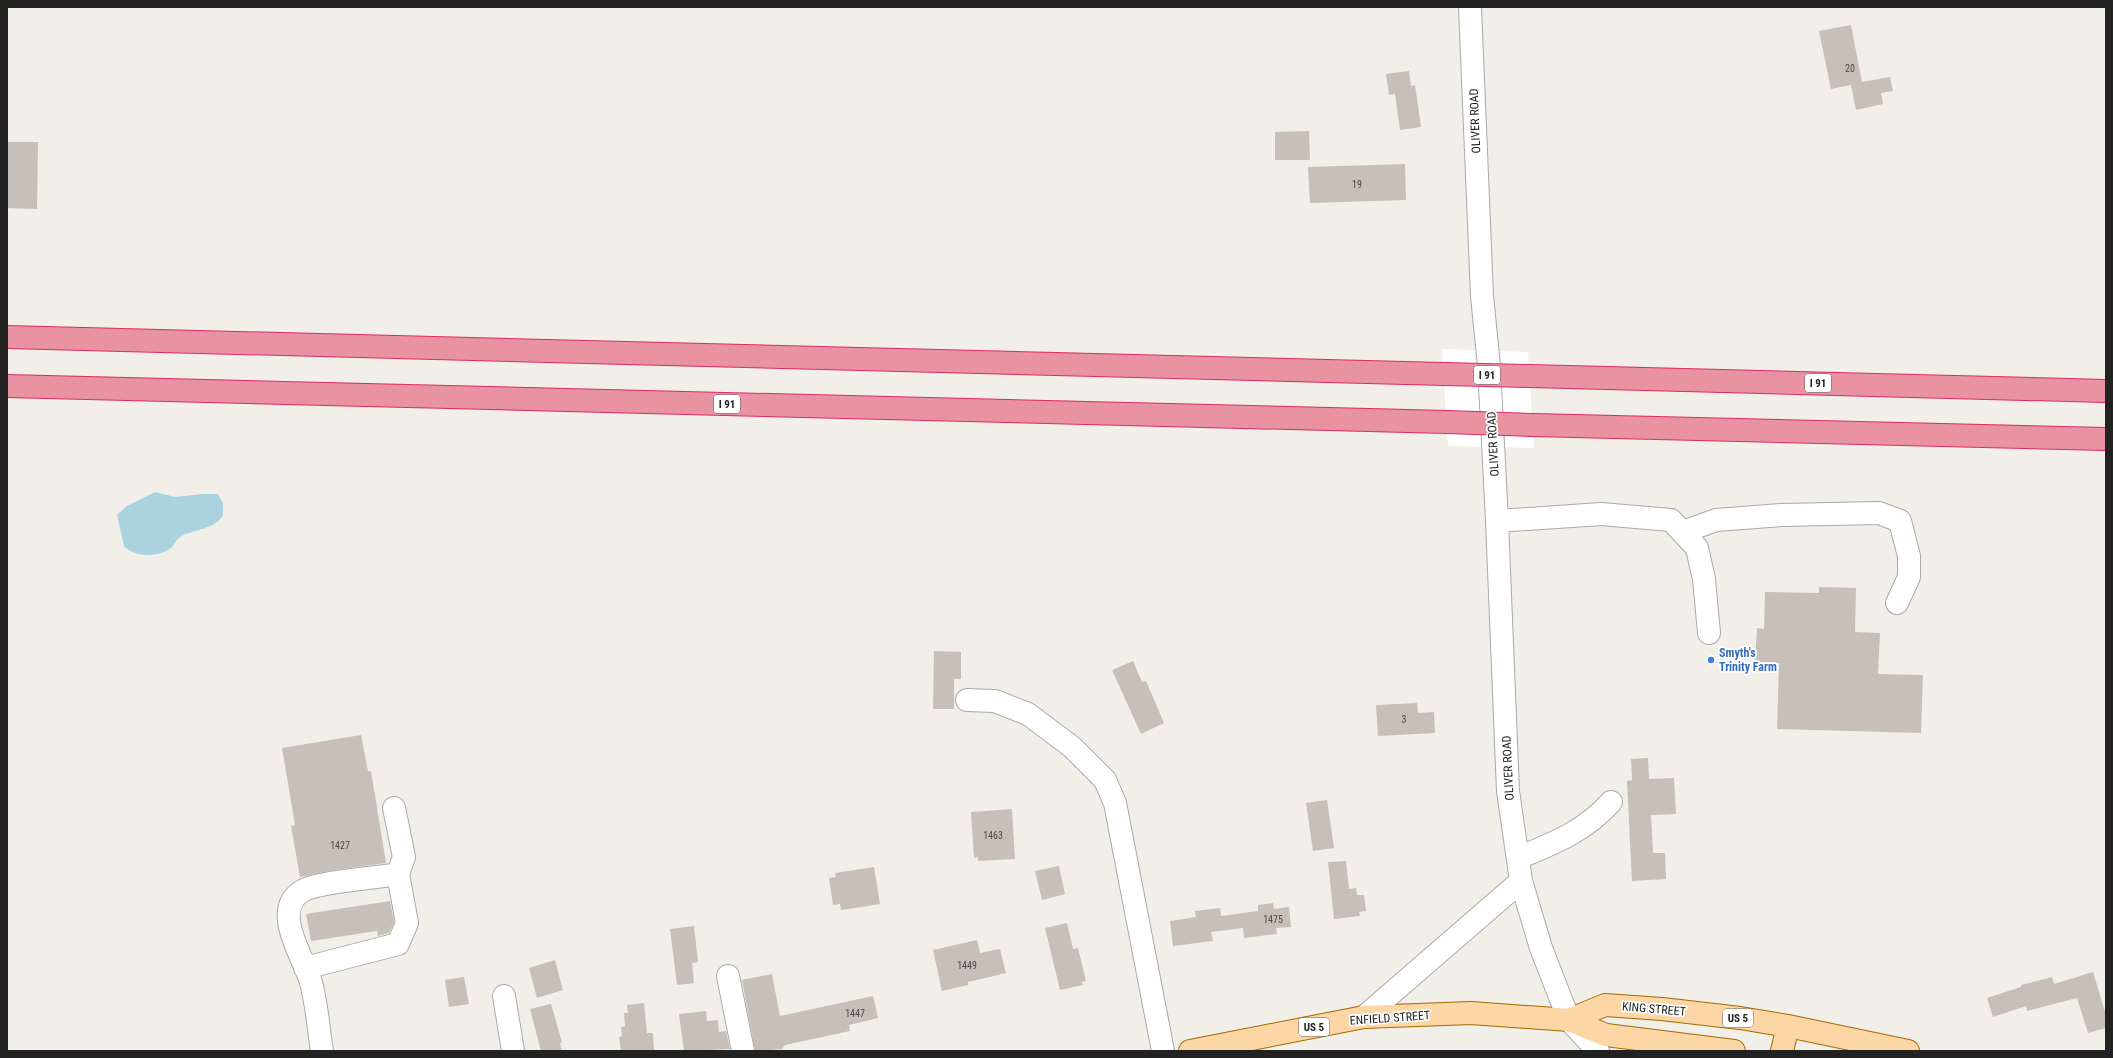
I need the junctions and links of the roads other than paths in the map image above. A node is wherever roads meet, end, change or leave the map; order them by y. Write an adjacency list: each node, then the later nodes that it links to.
1 (1470, 7): 6 (street, OLIVER ROAD)
2 (7, 337): 4 (highway, I 91, bridge)
3 (7, 386): 5 (highway, I 91, bridge)
4 (2106, 390)
5 (2106, 439)
6 (1497, 521): 7 (street); 13 (street, OLIVER ROAD)
7 (1683, 532): 8 (street); 9 (street)
8 (1897, 603)
9 (1709, 633)
10 (967, 700): 25 (street)
11 (1611, 802): 13 (street)
12 (394, 808): 14 (street)
13 (1518, 858): 15 (street, OLIVER ROAD)
14 (398, 874): 16 (street); 16 (street)
15 (1521, 880): 19 (street); 20 (street, OLIVER ROAD)
16 (305, 968): 22 (street)
17 (728, 976): 24 (street)
18 (504, 996): 23 (street)
19 (1364, 1017): 20 (main road, ENFIELD STREET / US 5); 26 (main road, ENFIELD STREET / US 5)
20 (1569, 1020): 21 (main road, KING STREET / US 5); 27 (street); 28 (main road, US 5)
21 (1788, 1026): 29 (main road); 30 (main road, KING STREET / US 5)
22 (322, 1051)
23 (513, 1051)
24 (743, 1051)
25 (1163, 1051)
26 (1190, 1051)
27 (1598, 1051)
28 (1734, 1051)
29 (1782, 1051)
30 (1908, 1051)

